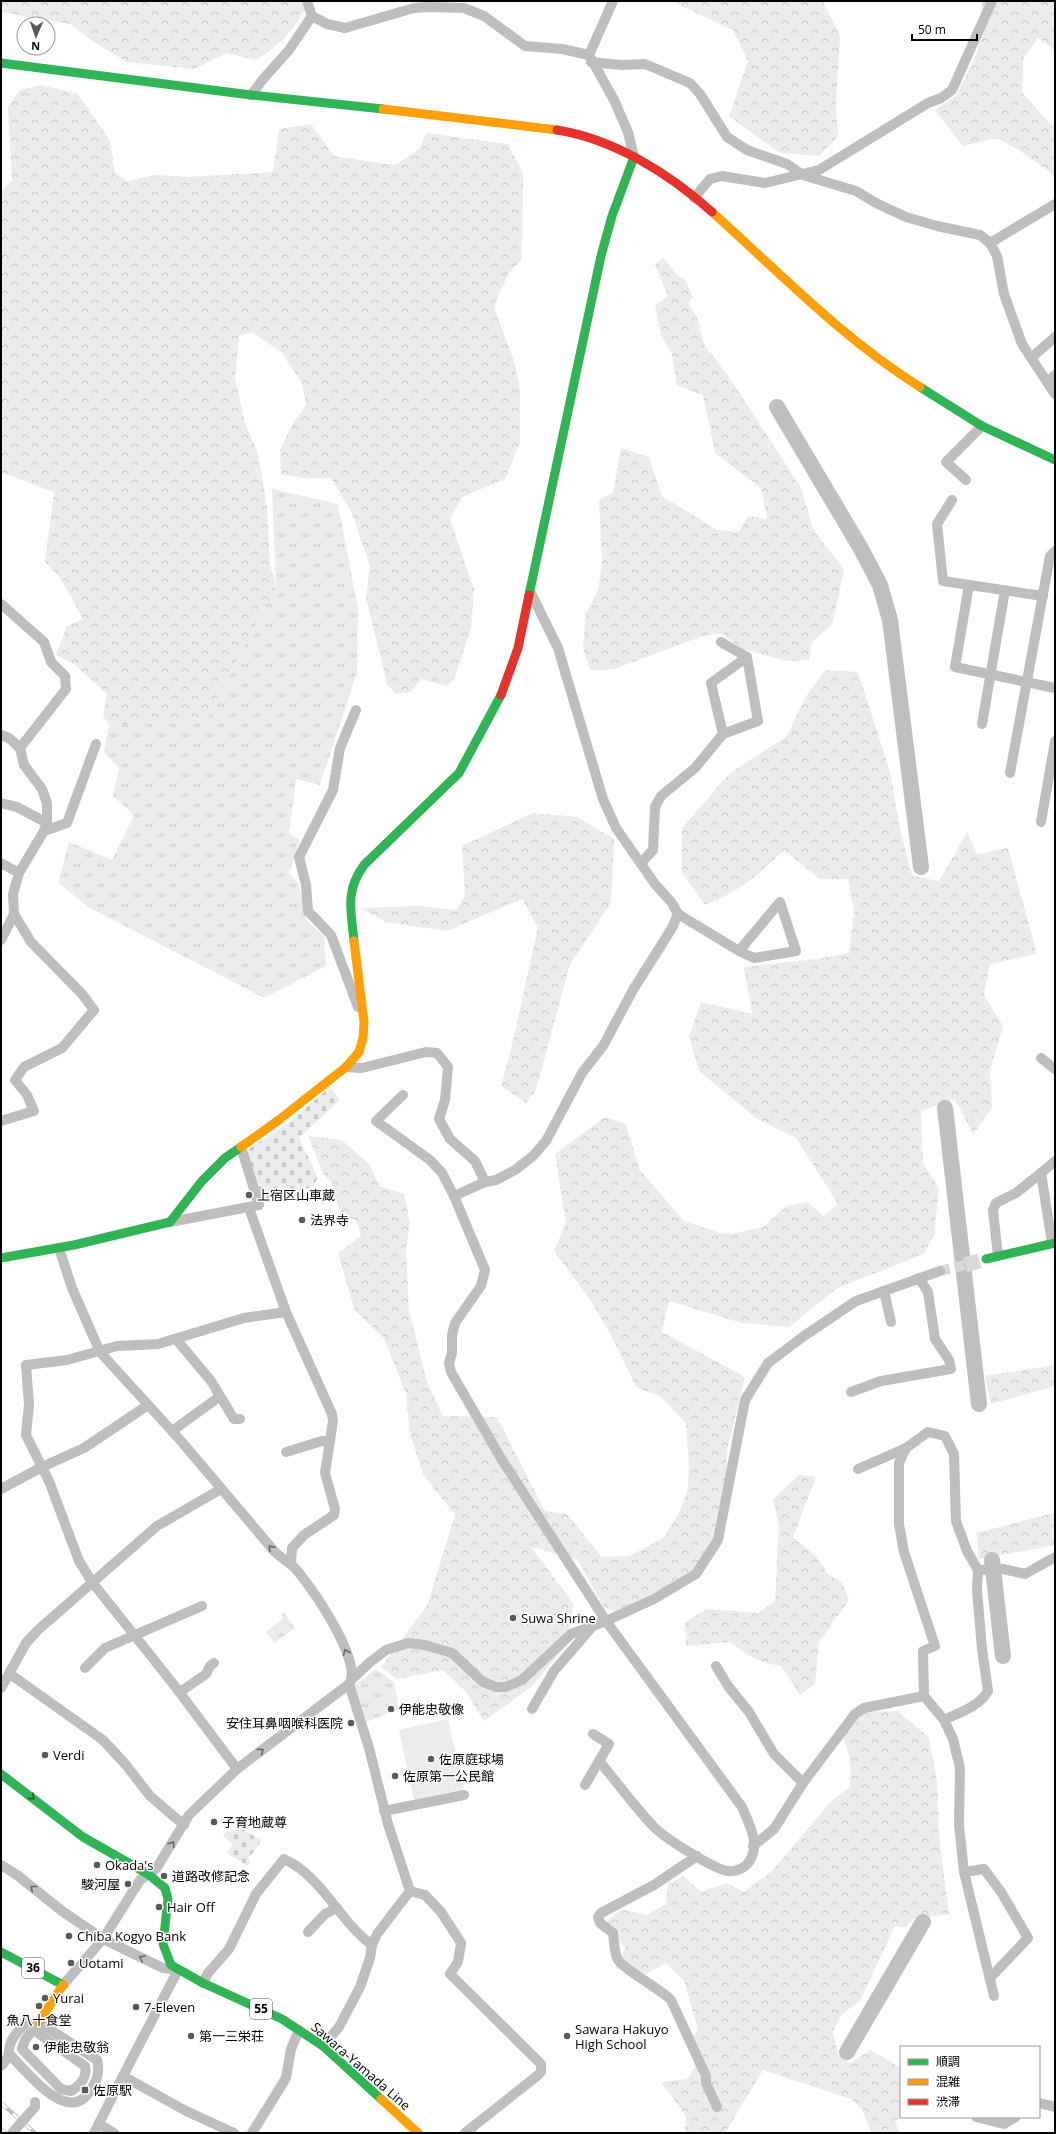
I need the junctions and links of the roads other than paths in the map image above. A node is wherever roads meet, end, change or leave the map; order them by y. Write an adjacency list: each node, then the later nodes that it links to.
1 (307, 1): 4 (street)
2 (613, 1): 5 (street)
3 (992, 1): 9 (street)
4 (312, 16): 5 (street); 7 (street)
5 (590, 58): 8 (street); 9 (street)
6 (1, 63): 7 (street)
7 (251, 95): 8 (street)
8 (634, 157): 10 (street); 25 (street)
9 (803, 175): 10 (street); 12 (street)
10 (694, 198): 18 (street)
11 (1055, 204): 12 (street)
12 (990, 243): 14 (street)
13 (1055, 338): 14 (street)
14 (1031, 358): 16 (street)
15 (1055, 375): 16 (street)
16 (1046, 382): 17 (street)
17 (1055, 394)
18 (982, 426): 19 (street); 20 (street)
19 (1055, 460)
20 (966, 480)
21 (952, 500): 23 (street)
22 (1055, 551): 26 (street)
23 (969, 585): 24 (street); 30 (street)
24 (1005, 590): 26 (street); 30 (street)
25 (530, 591): 45 (street); 51 (street)
26 (1043, 596): 31 (street)
27 (1, 604): 39 (street)
28 (721, 642): 29 (street)
29 (747, 657): 35 (street); 35 (street)
30 (990, 674): 31 (street); 34 (street)
31 (1027, 682): 32 (street); 40 (street)
32 (1055, 688)
33 (356, 710): 51 (street)
34 (982, 724)
35 (723, 734): 45 (street)
36 (1, 735): 39 (street)
37 (1055, 741): 42 (street)
38 (96, 744): 43 (street)
39 (20, 748): 43 (street)
40 (1010, 773)
41 (1, 803): 43 (street)
42 (1041, 822)
43 (45, 827): 46 (street)
44 (1, 863): 46 (street)
45 (641, 863): 48 (street)
46 (19, 873): 47 (street)
47 (14, 914): 49 (street); 56 (street)
48 (678, 914): 50 (street); 60 (street)
49 (1, 940)
50 (739, 951): 50 (street)
51 (364, 1022): 53 (street)
52 (1041, 1058): 54 (street)
53 (346, 1067): 57 (street); 60 (street)
54 (1055, 1069)
55 (403, 1094): 61 (street)
56 (1, 1122)
57 (241, 1147): 62 (street); 63 (street)
58 (1055, 1161): 59 (street)
59 (1041, 1173): 64 (street); 66 (street)
60 (485, 1182): 61 (street)
61 (454, 1196): 93 (street)
62 (249, 1208): 63 (street); 72 (street)
63 (170, 1222): 65 (street)
64 (1054, 1243): 66 (street)
65 (59, 1248): 67 (street); 75 (street)
66 (998, 1256): 68 (street)
67 (1, 1258)
68 (986, 1259)
69 (940, 1271): 70 (street)
70 (919, 1278): 71 (street); 76 (street)
71 (884, 1291): 73 (street); 93 (street)
72 (286, 1312): 74 (street); 81 (street)
73 (891, 1322)
74 (176, 1339): 75 (street); 77 (street)
75 (100, 1352): 78 (street); 84 (street)
76 (851, 1392)
77 (219, 1397): 79 (street); 80 (street)
78 (148, 1405): 80 (street); 84 (street)
79 (240, 1419)
80 (172, 1431): 86 (street)
81 (330, 1441): 83 (street); 89 (street)
82 (906, 1448): 85 (street); 90 (street); 103 (street)
83 (286, 1452)
84 (42, 1467): 87 (street); 91 (street)
85 (858, 1469)
86 (221, 1489): 89 (street, one-way to 86); 91 (street)
87 (1, 1490)
88 (1055, 1557): 90 (street)
89 (292, 1565): 100 (street, one-way to 89)
90 (981, 1569): 105 (street)
91 (92, 1582): 95 (street); 99 (street)
92 (202, 1606): 95 (street)
93 (606, 1621): 94 (street); 115 (street)
94 (593, 1626): 100 (street); 104 (street)
95 (134, 1636): 98 (street); 102 (street)
96 (214, 1663): 102 (street)
97 (716, 1666): 110 (street)
98 (85, 1668)
99 (6, 1674): 101 (street); 114 (street)
100 (350, 1682): 108 (street, one-way to 100); 113 (street)
101 (1, 1688)
102 (180, 1692): 108 (street)
103 (924, 1696): 105 (street); 110 (street)
104 (532, 1709)
105 (944, 1720): 118 (street)
106 (593, 1734): 107 (street)
107 (599, 1761): 111 (street); 116 (street)
108 (238, 1768): 114 (street)
109 (1, 1774): 119 (street, Sawara-Yamada Line / 55, one-way to 119)
110 (803, 1783): 115 (street)
111 (585, 1785)
112 (464, 1795): 113 (street)
113 (384, 1811): 120 (street)
114 (184, 1825): 119 (street, one-way to 114)
115 (753, 1846): 116 (street)
116 (697, 1856): 142 (street)
117 (1, 1865): 123 (street, one-way to 117)
118 (964, 1872): 127 (street); 127 (street)
119 (148, 1874): 123 (street); 126 (street, Sawara-Yamada Line / 55)
120 (410, 1890): 124 (street); 152 (street)
121 (337, 1908): 122 (street); 124 (street); 128 (street)
122 (308, 1932)
123 (103, 1939): 126 (street, one-way to 123); 129 (street)
124 (372, 1945): 136 (street)
125 (1, 1952): 129 (street, 36)
126 (178, 1970): 128 (street, Sawara-Yamada Line / 55); 139 (street)
127 (990, 1978): 130 (street)
128 (204, 1983): 133 (street, Sawara-Yamada Line / 55)
129 (63, 1985): 132 (street)
130 (994, 1996)
131 (27, 2021): 137 (street)
132 (41, 2024): 134 (street); 135 (street); 137 (street)
133 (299, 2030): 136 (street, Sawara-Yamada Line / 55); 150 (street)
134 (26, 2038): 135 (street); 135 (street)
135 (44, 2039)
136 (323, 2046): 151 (street, Sawara-Yamada Line / 55)
137 (10, 2055): 138 (street)
138 (2, 2065)
139 (123, 2076): 146 (street); 149 (street)
140 (35, 2102): 147 (street, bridge)
141 (1040, 2103): 143 (street)
142 (717, 2107)
143 (1055, 2107)
144 (980, 2118): 145 (street)
145 (1014, 2118)
146 (96, 2129): 148 (street)
147 (12, 2133)
148 (114, 2133)
149 (234, 2133)
150 (252, 2133)
151 (418, 2133)
152 (465, 2133)

